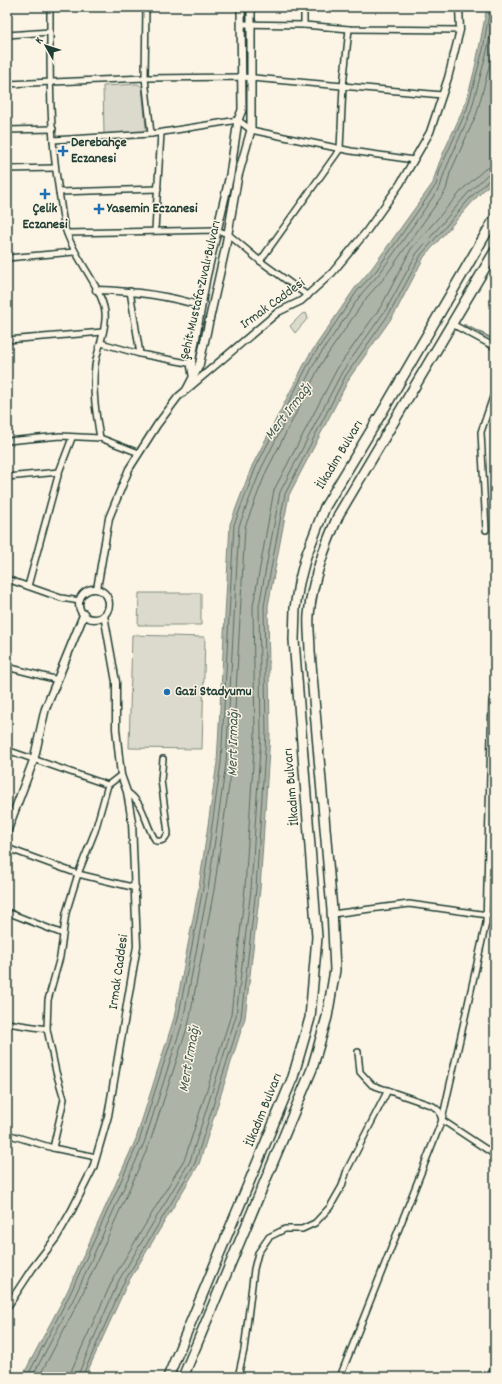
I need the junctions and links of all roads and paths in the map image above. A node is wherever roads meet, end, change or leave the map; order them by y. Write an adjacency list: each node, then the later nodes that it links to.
1 (50, 7): 12 (street)
2 (146, 7): 15 (street)
3 (241, 7): 8 (main road, Şehit Mustafa Zıvalı Bulvarı)
4 (251, 7): 7 (main road, Şehit Mustafa Zıvalı Bulvarı)
5 (304, 7): 9 (street)
6 (459, 7): 11 (street, Irmak Caddesi)
7 (250, 23): 8 (street); 9 (street); 16 (main road, Şehit Mustafa Zıvalı Bulvarı)
8 (241, 24): 14 (main road, Şehit Mustafa Zıvalı Bulvarı)
9 (304, 25): 10 (street)
10 (349, 29): 11 (street); 19 (street)
11 (460, 30): 20 (street, Irmak Caddesi)
12 (50, 32): 13 (street); 17 (street)
13 (7, 35)
14 (242, 77): 15 (street); 16 (street); 21 (main road, Şehit Mustafa Zıvalı Bulvarı)
15 (145, 78): 17 (street); 26 (street)
16 (252, 78): 19 (street); 24 (main road, Şehit Mustafa Zıvalı Bulvarı)
17 (50, 83): 18 (street); 22 (street)
18 (7, 84)
19 (343, 86): 20 (street); 28 (street)
20 (442, 96): 29 (street, Irmak Caddesi)
21 (238, 120): 24 (street); 25 (street); 36 (main road, Şehit Mustafa Zıvalı Bulvarı)
22 (53, 129): 23 (street); 27 (street)
23 (7, 130)
24 (251, 130): 28 (street); 38 (main road, Şehit Mustafa Zıvalı Bulvarı)
25 (160, 133): 26 (street); 32 (street)
26 (151, 134): 27 (street)
27 (53, 140): 30 (street)
28 (340, 149): 29 (street); 42 (street)
29 (414, 160): 45 (street, Irmak Caddesi)
30 (55, 168): 31 (street); 33 (street)
31 (7, 169)
32 (158, 189): 33 (street); 35 (street)
33 (59, 192): 37 (street)
34 (495, 218): 102 (highway, İlkadım Bulvarı)
35 (155, 230): 36 (street); 37 (street)
36 (216, 230): 38 (street); 46 (main road, Şehit Mustafa Zıvalı Bulvarı)
37 (67, 233): 40 (street)
38 (228, 234): 42 (street); 54 (main road, Şehit Mustafa Zıvalı Bulvarı)
39 (495, 251): 47 (highway, İlkadım Bulvarı)
40 (74, 252): 41 (street); 43 (street)
41 (7, 258)
42 (260, 261): 45 (street)
43 (96, 290): 44 (street); 48 (street)
44 (130, 290): 46 (street); 52 (street)
45 (308, 296): 56 (street, Irmak Caddesi)
46 (202, 306): 53 (main road, Şehit Mustafa Zıvalı Bulvarı)
47 (452, 324): 51 (street); 87 (highway, İlkadım Bulvarı)
48 (103, 332): 49 (street); 50 (street)
49 (7, 340)
50 (101, 343): 52 (street); 59 (street)
51 (495, 347)
52 (140, 354): 53 (street)
53 (191, 364): 54 (street); 55 (main road, Şehit Mustafa Zıvalı Bulvarı)
54 (199, 366): 55 (main road, Şehit Mustafa Zıvalı Bulvarı)
55 (193, 375): 56 (main road)
56 (187, 388): 61 (street, Irmak Caddesi)
57 (495, 391): 64 (street)
58 (72, 438): 59 (street); 60 (street); 62 (street)
59 (100, 438): 61 (street)
60 (7, 441)
61 (139, 453): 67 (street, Irmak Caddesi)
62 (59, 472): 63 (street); 66 (street)
63 (7, 477)
64 (486, 530)
65 (7, 579): 66 (street)
66 (28, 586): 68 (street)
67 (97, 589): 68 (street); 70 (street)
68 (80, 601): 69 (street)
69 (84, 614): 70 (street); 72 (main road)
70 (104, 614): 77 (street, Irmak Caddesi)
71 (7, 666): 72 (street)
72 (58, 680): 75 (main road)
73 (495, 699): 80 (street)
74 (7, 750): 75 (street)
75 (34, 759): 78 (street); 82 (main road)
76 (163, 759): 79 (street)
77 (121, 775): 78 (street); 79 (street, Irmak Caddesi)
78 (108, 785): 84 (street)
79 (127, 792): 85 (street, Irmak Caddesi)
80 (489, 810): 81 (street); 88 (street)
81 (495, 810)
82 (7, 831)
83 (7, 848): 84 (street)
84 (78, 874): 85 (street); 90 (street)
85 (136, 888): 99 (street, Irmak Caddesi)
86 (7, 912): 90 (street)
87 (332, 914): 88 (street); 103 (highway, İlkadım Bulvarı)
88 (486, 915): 89 (street); 95 (street)
89 (495, 916)
90 (63, 934): 92 (street)
91 (7, 1023): 92 (street)
92 (47, 1029): 97 (street)
93 (358, 1052): 94 (street)
94 (388, 1090): 95 (street); 104 (street)
95 (442, 1120): 98 (street); 105 (street)
96 (7, 1134): 97 (street)
97 (54, 1148): 99 (street)
98 (495, 1155)
99 (96, 1157): 100 (street, Irmak Caddesi)
100 (7, 1307)
101 (495, 1368): 106 (street)
102 (168, 1377)
103 (183, 1377)
104 (238, 1377)
105 (340, 1377)
106 (490, 1377)

